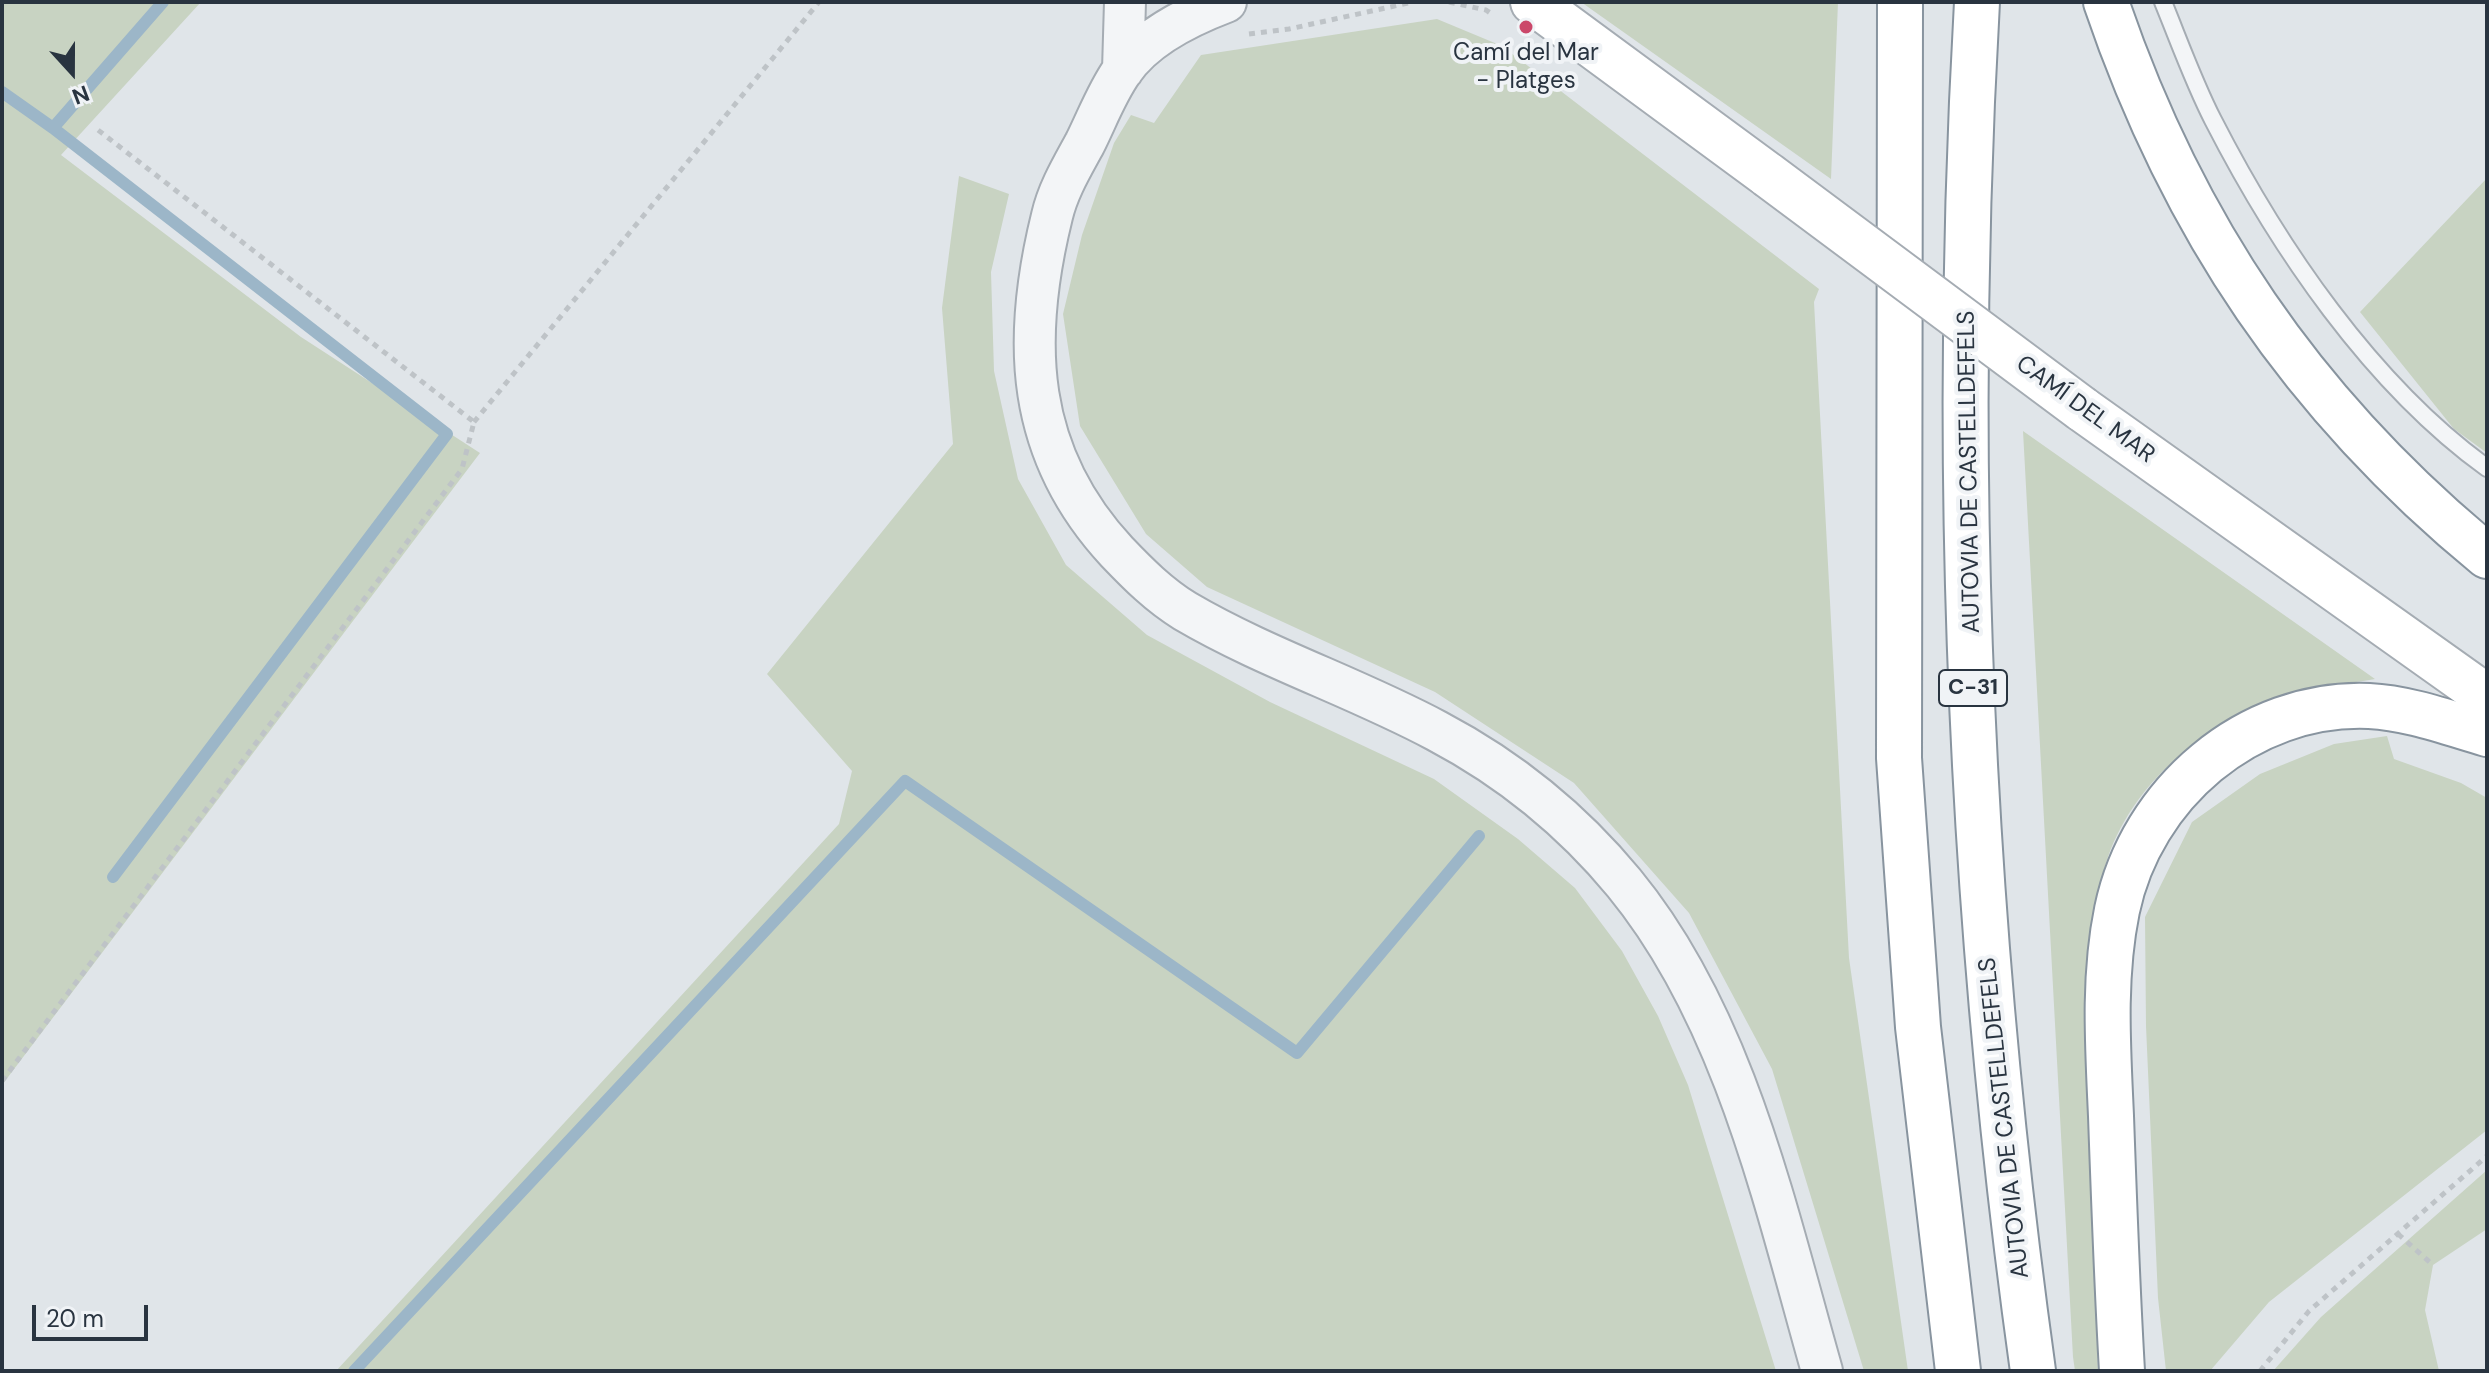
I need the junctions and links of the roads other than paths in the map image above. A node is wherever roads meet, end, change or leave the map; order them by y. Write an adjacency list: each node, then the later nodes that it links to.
1 (1125, 2): 8 (street)
2 (1533, 2): 11 (main road, CAMÍ DEL MAR, bridge)
3 (1977, 2): 15 (main road, AUTOVIA DE CASTELLDEFELS / C-31)
4 (2106, 2): 10 (main road)
5 (2163, 2): 9 (lane)
6 (1899, 3): 14 (main road)
7 (1234, 18): 8 (street)
8 (1123, 70): 13 (street)
9 (2487, 468)
10 (2487, 556)
11 (2487, 697)
12 (2487, 734): 16 (main road)
13 (1822, 1371)
14 (1958, 1371)
15 (2033, 1371)
16 (2122, 1371)

